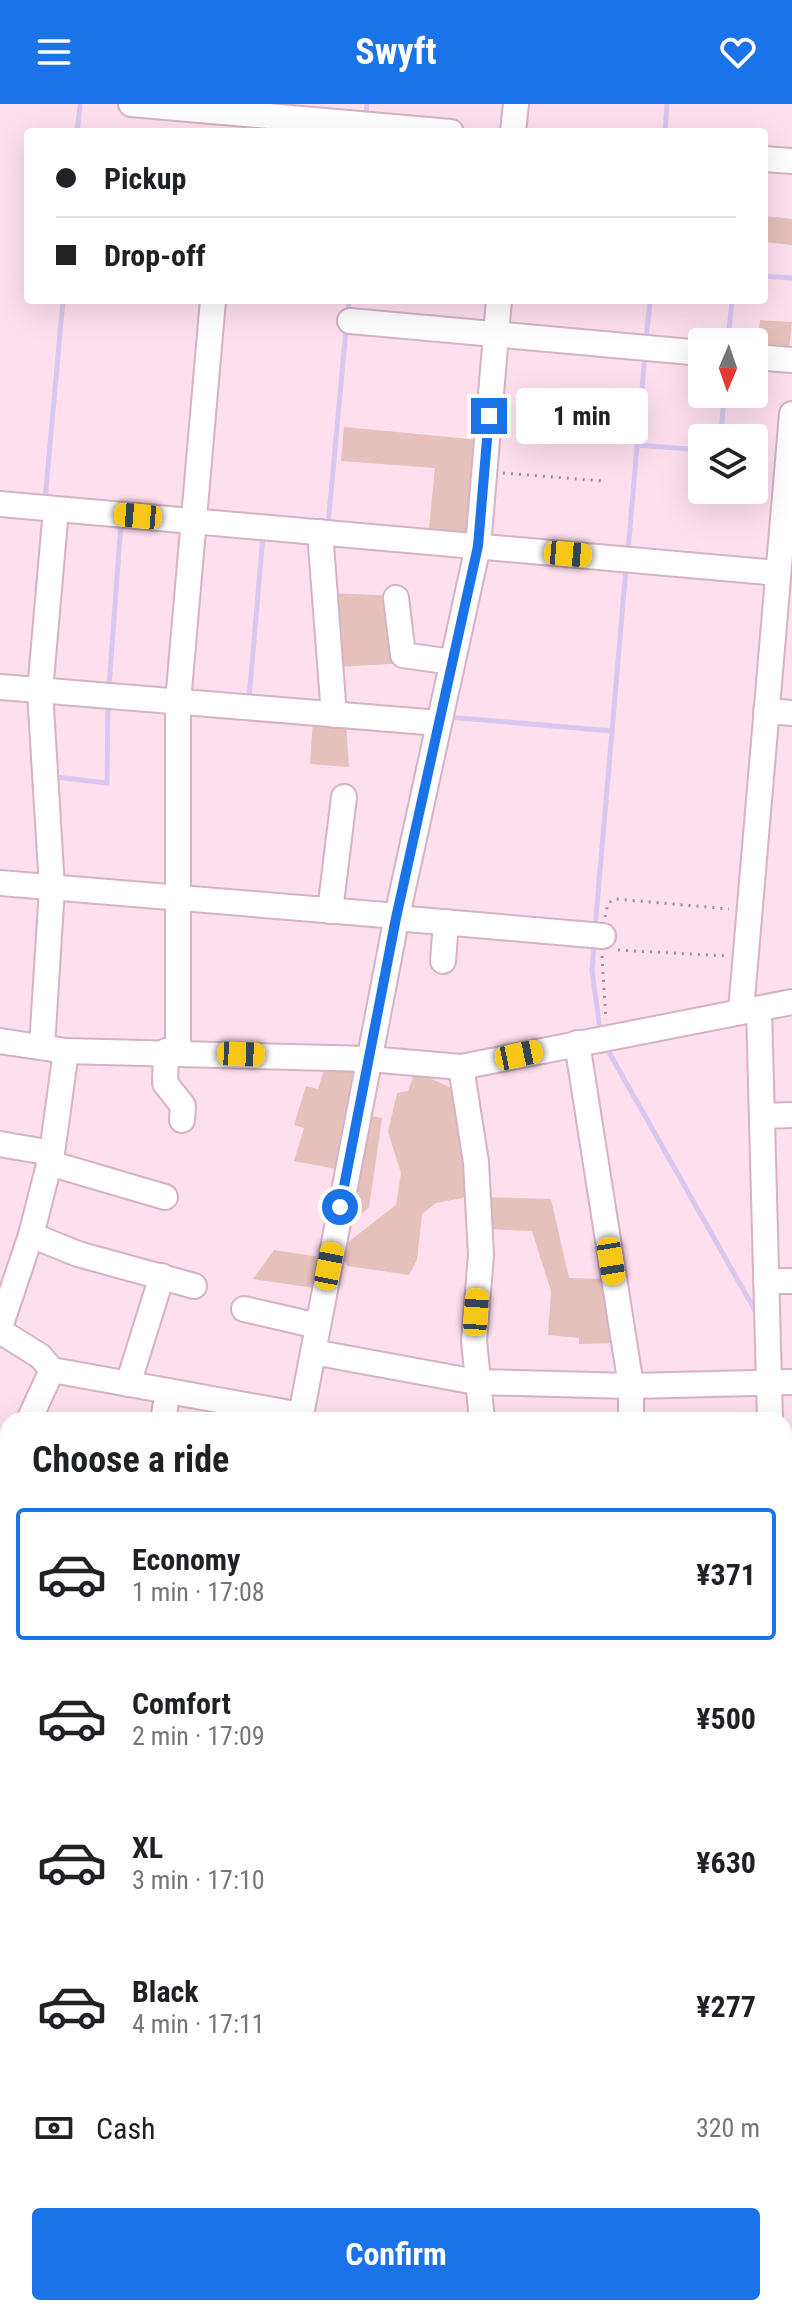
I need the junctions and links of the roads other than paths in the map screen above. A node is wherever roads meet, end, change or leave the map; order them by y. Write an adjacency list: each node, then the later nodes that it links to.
1 (131, 104): 3 (street)
2 (516, 104): 5 (street)
3 (229, 116): 4 (street)
4 (396, 128)
5 (513, 128)
6 (768, 159): 7 (street)
7 (792, 161)
8 (213, 304): 18 (street)
9 (499, 304): 11 (street)
10 (350, 321): 11 (street)
11 (496, 335): 12 (street); 20 (street)
12 (688, 352)
13 (768, 358): 14 (street)
14 (792, 360)
15 (792, 425): 21 (street)
16 (0, 504): 17 (street)
17 (56, 509): 18 (street); 25 (street)
18 (193, 521): 19 (street); 26 (street)
19 (320, 532): 20 (street); 29 (street)
20 (478, 546): 21 (street); 23 (street)
21 (778, 573): 27 (street)
22 (396, 598): 23 (street)
23 (452, 662): 30 (street)
24 (0, 687): 25 (street)
25 (40, 691): 26 (street); 33 (street)
26 (178, 702): 29 (street); 34 (street)
27 (766, 711): 28 (street); 41 (street)
28 (792, 713)
29 (334, 715): 30 (street)
30 (439, 723): 36 (street)
31 (344, 797): 35 (street)
32 (0, 883): 33 (street)
33 (52, 888): 34 (street); 44 (street)
34 (177, 898): 35 (street); 45 (street)
35 (330, 911): 36 (street)
36 (397, 917): 37 (street); 46 (street)
37 (446, 922): 38 (street); 39 (street)
38 (603, 943)
39 (443, 961)
40 (792, 1002): 41 (street)
41 (750, 1010): 43 (street); 49 (street)
42 (0, 1041): 44 (street)
43 (577, 1043): 47 (street); 68 (street)
44 (54, 1049): 45 (street); 52 (street)
45 (172, 1051): 46 (street); 50 (street)
46 (369, 1059): 47 (street); 61 (street)
47 (461, 1067): 65 (street)
48 (792, 1115): 49 (street)
49 (762, 1116): 57 (street)
50 (182, 1120)
51 (0, 1144): 52 (street)
52 (51, 1158): 53 (street); 54 (street)
53 (165, 1197)
54 (31, 1235): 55 (street); 56 (street)
55 (8, 1274): 62 (street)
56 (162, 1276): 59 (street); 67 (street)
57 (766, 1281): 58 (street); 66 (street)
58 (792, 1281)
59 (194, 1286)
60 (244, 1309): 61 (street)
61 (318, 1326): 63 (street)
62 (0, 1329): 64 (street)
63 (313, 1352): 65 (street); 73 (street)
64 (52, 1370): 67 (street); 70 (street)
65 (476, 1382): 68 (street); 74 (street)
66 (780, 1383): 68 (street); 76 (street)
67 (128, 1384): 69 (street)
68 (631, 1386): 75 (street)
69 (168, 1391): 71 (street); 72 (street)
70 (33, 1412)
71 (164, 1412)
72 (275, 1412)
73 (301, 1412)
74 (481, 1412)
75 (631, 1412)
76 (772, 1412)

